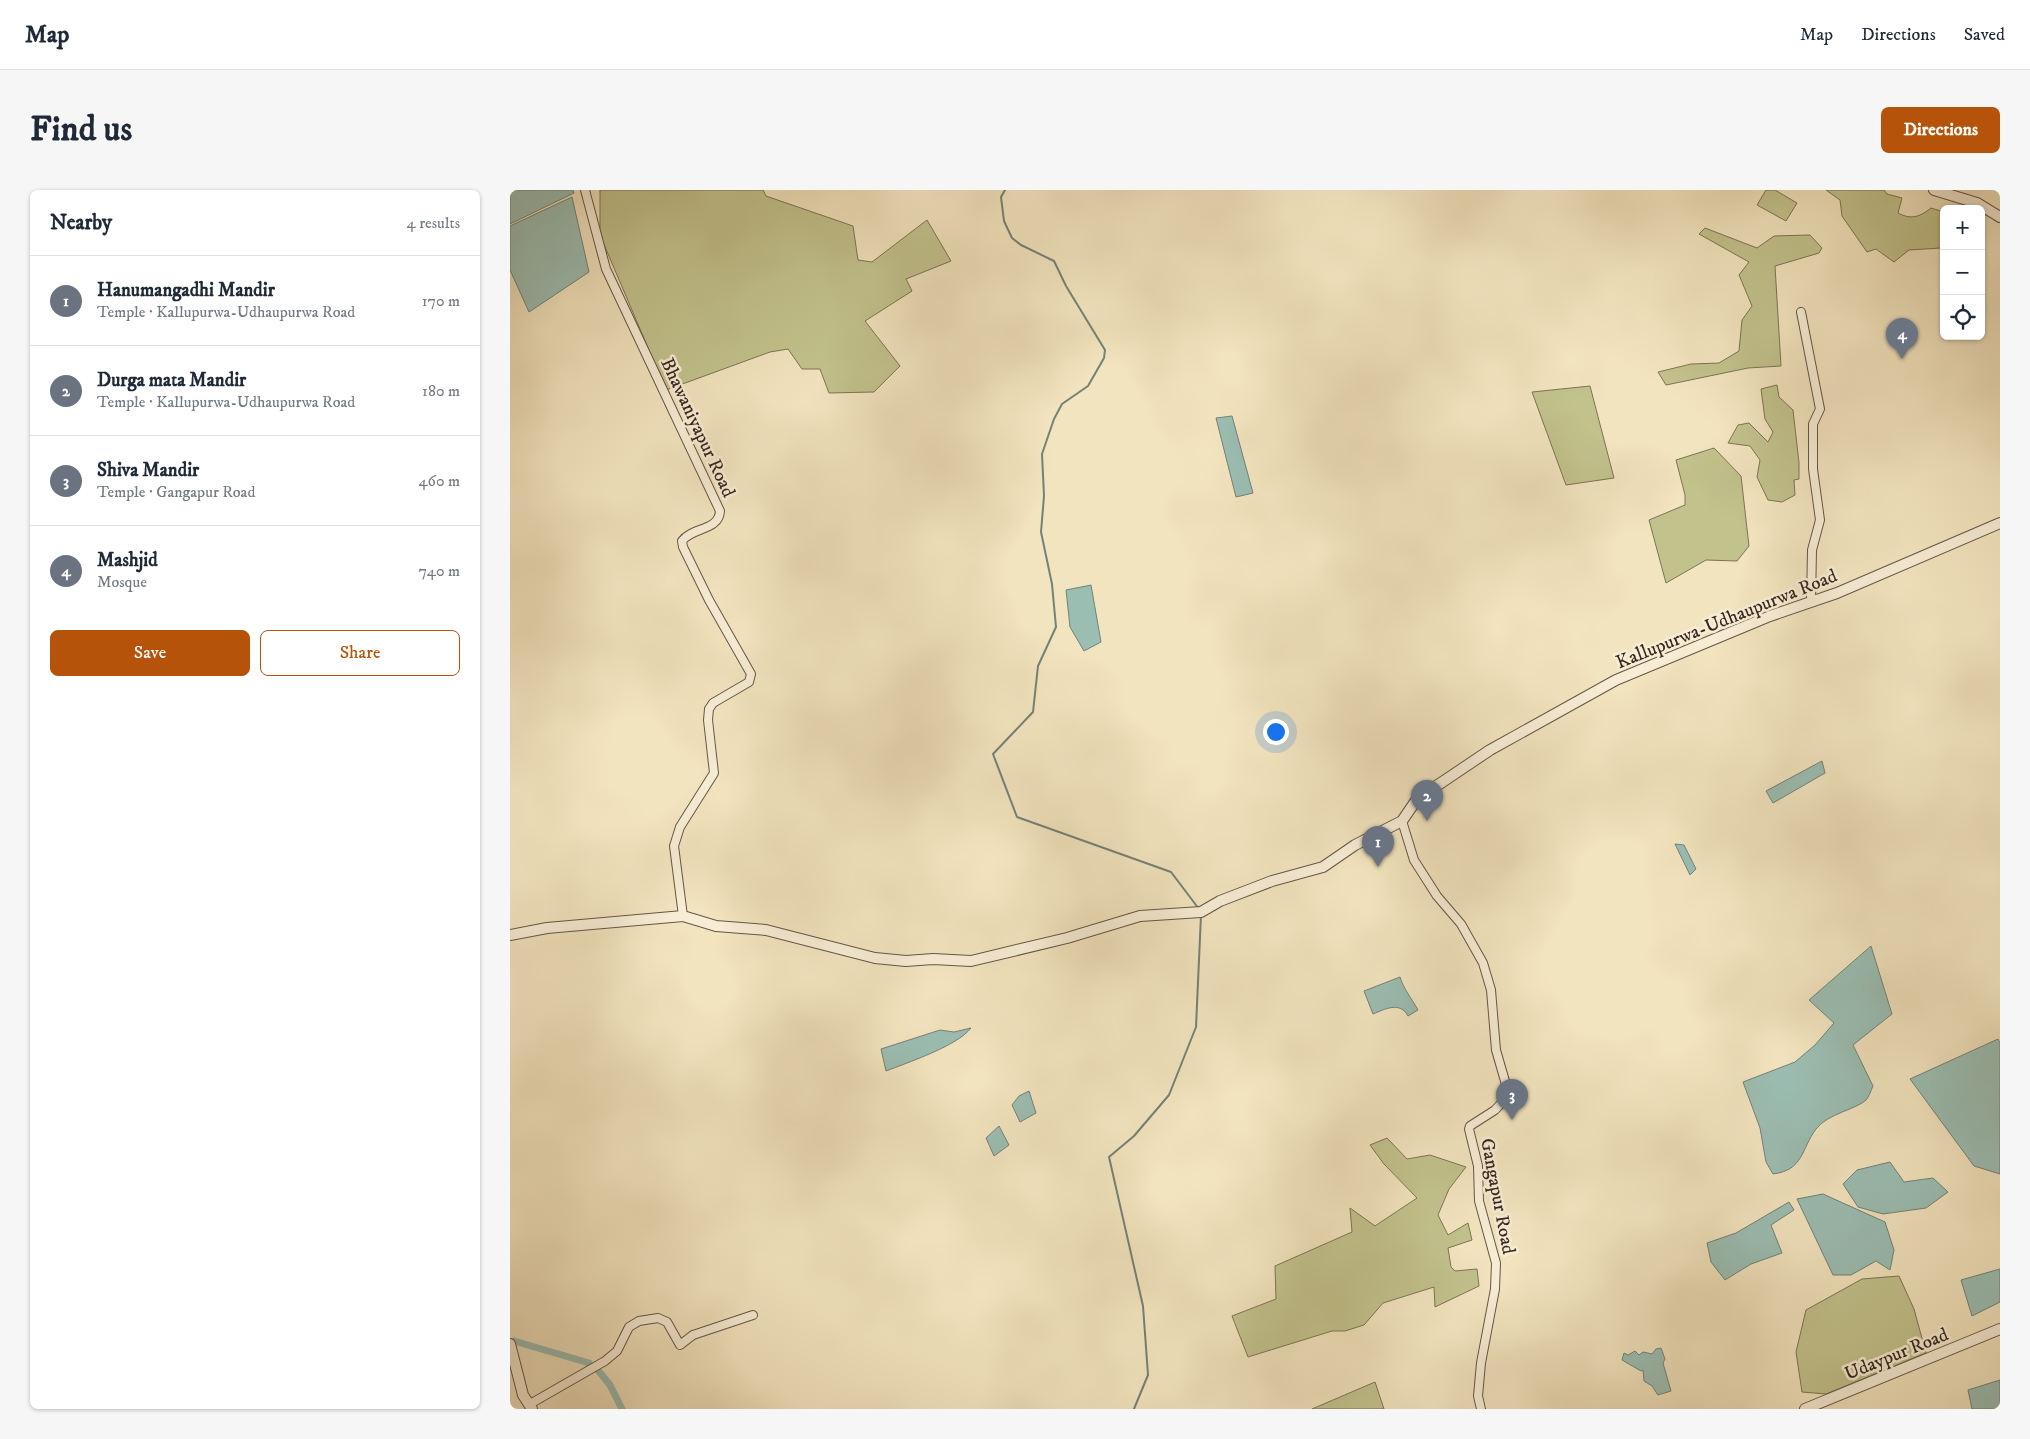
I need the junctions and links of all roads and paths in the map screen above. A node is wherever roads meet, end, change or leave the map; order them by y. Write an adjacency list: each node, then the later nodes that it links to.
1 (585, 190): 8 (street, Bhawaniyapur Road)
2 (1934, 190): 3 (street)
3 (2000, 217)
4 (1801, 312): 6 (street)
5 (2000, 523): 6 (street, Kallupurwa-Udhaupurwa Road)
6 (1811, 602): 7 (street, Kallupurwa-Udhaupurwa Road)
7 (1402, 821): 8 (street, Kallupurwa-Udhaupurwa Road); 14 (street, Gangapur Road)
8 (684, 916): 9 (street, Kallupurwa-Udhaupurwa Road)
9 (510, 935)
10 (753, 1315): 13 (street)
11 (2000, 1329): 15 (street, Udaypur Road)
12 (510, 1344): 13 (street)
13 (531, 1407)
14 (1480, 1409)
15 (1805, 1409)

